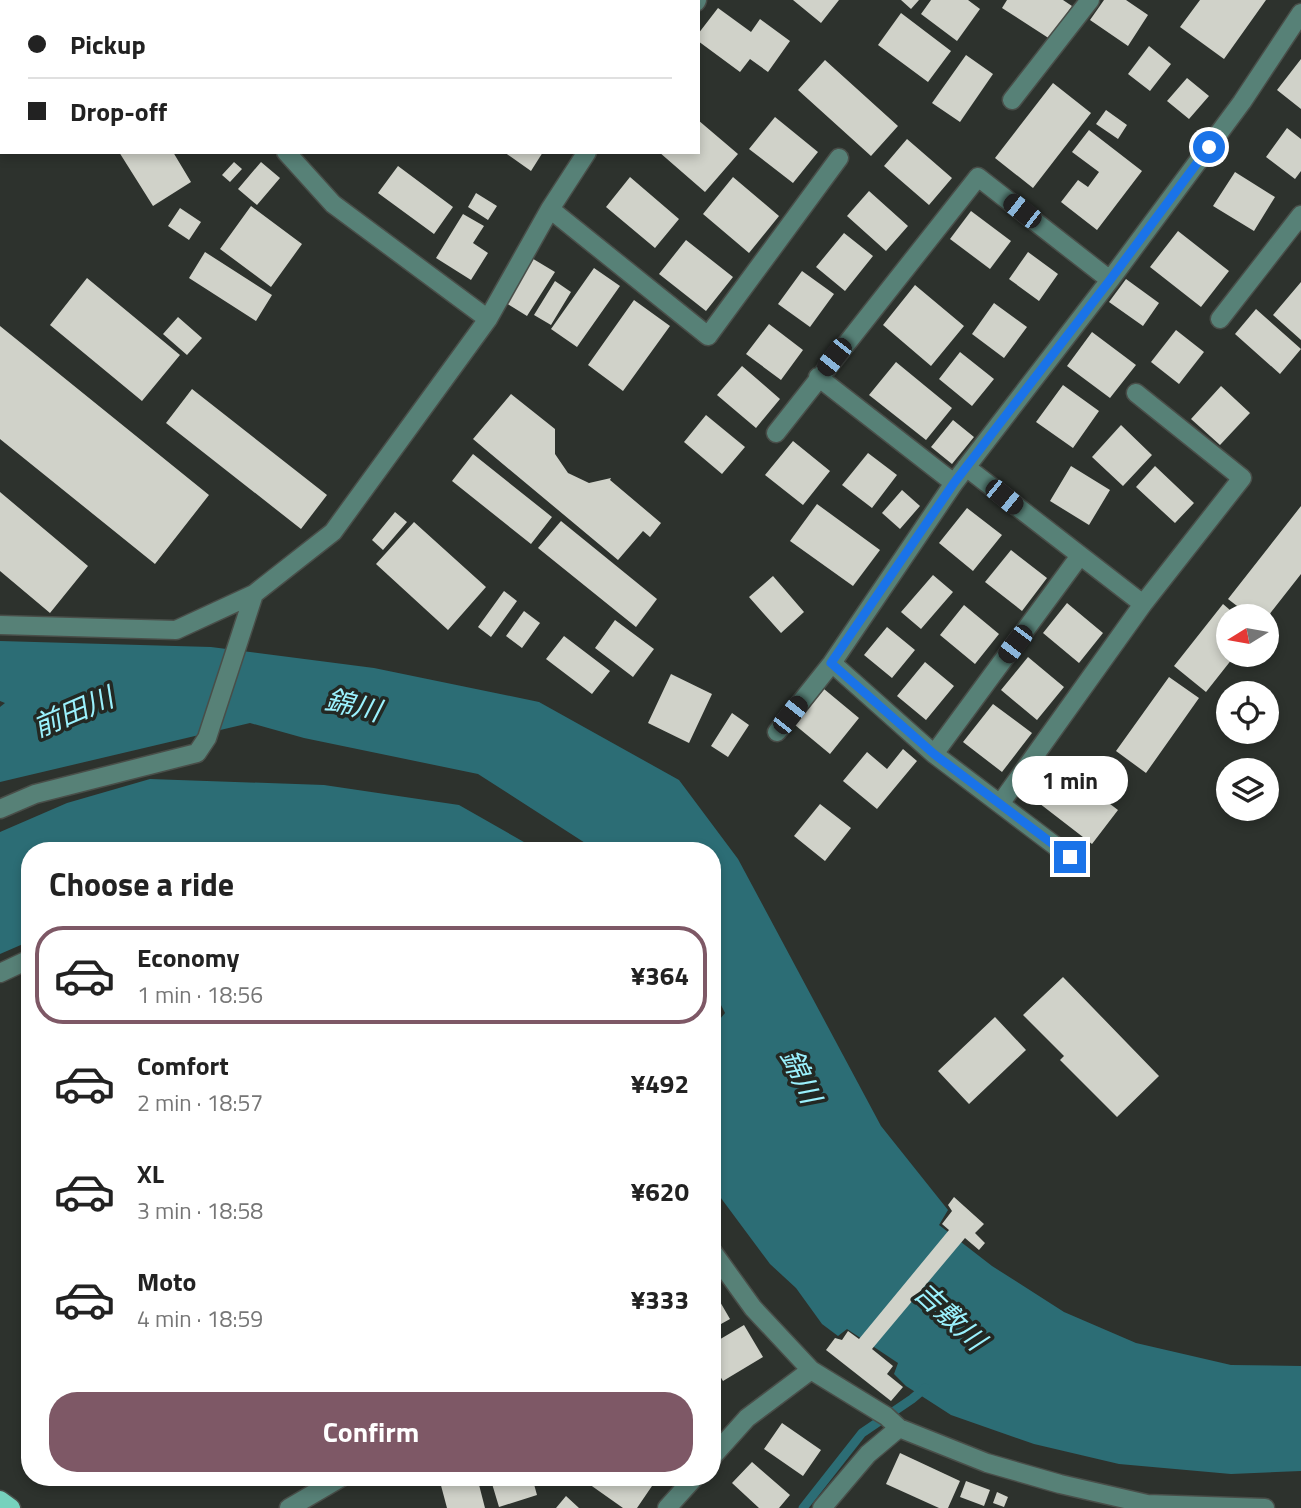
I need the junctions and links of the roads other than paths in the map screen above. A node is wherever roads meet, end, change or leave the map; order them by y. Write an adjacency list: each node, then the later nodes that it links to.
1 (1090, 0): 3 (street)
2 (1301, 13): 9 (street)
3 (1012, 100)
4 (288, 154): 10 (street)
5 (586, 154): 7 (street)
6 (839, 158): 7 (street)
7 (550, 209): 10 (street)
8 (1301, 215): 11 (street)
9 (1110, 280): 12 (street); 15 (street)
10 (488, 319): 18 (street)
11 (1220, 319)
12 (818, 377): 14 (street); 16 (street)
13 (1136, 393): 19 (street)
14 (776, 433)
15 (966, 467): 16 (street); 17 (street)
16 (954, 483): 21 (street)
17 (1079, 557): 19 (street); 23 (street)
18 (254, 594): 20 (street); 25 (street)
19 (1143, 604): 24 (street)
20 (0, 625)
21 (831, 663): 22 (street); 23 (street)
22 (777, 732)
23 (934, 754): 24 (street)
24 (1000, 804): 26 (street)
25 (0, 809)
26 (1070, 857)
27 (21, 963): 28 (street)
28 (0, 973)
29 (721, 1266): 30 (street)
30 (811, 1370): 31 (street); 32 (street)
31 (899, 1428): 36 (street); 40 (street)
32 (721, 1447)
33 (327, 1486): 38 (street)
34 (687, 1486): 39 (street)
35 (0, 1500): 37 (main road)
36 (1185, 1507): 41 (street)
37 (12, 1508)
38 (289, 1508)
39 (667, 1508)
40 (822, 1508)
41 (1265, 1508)

